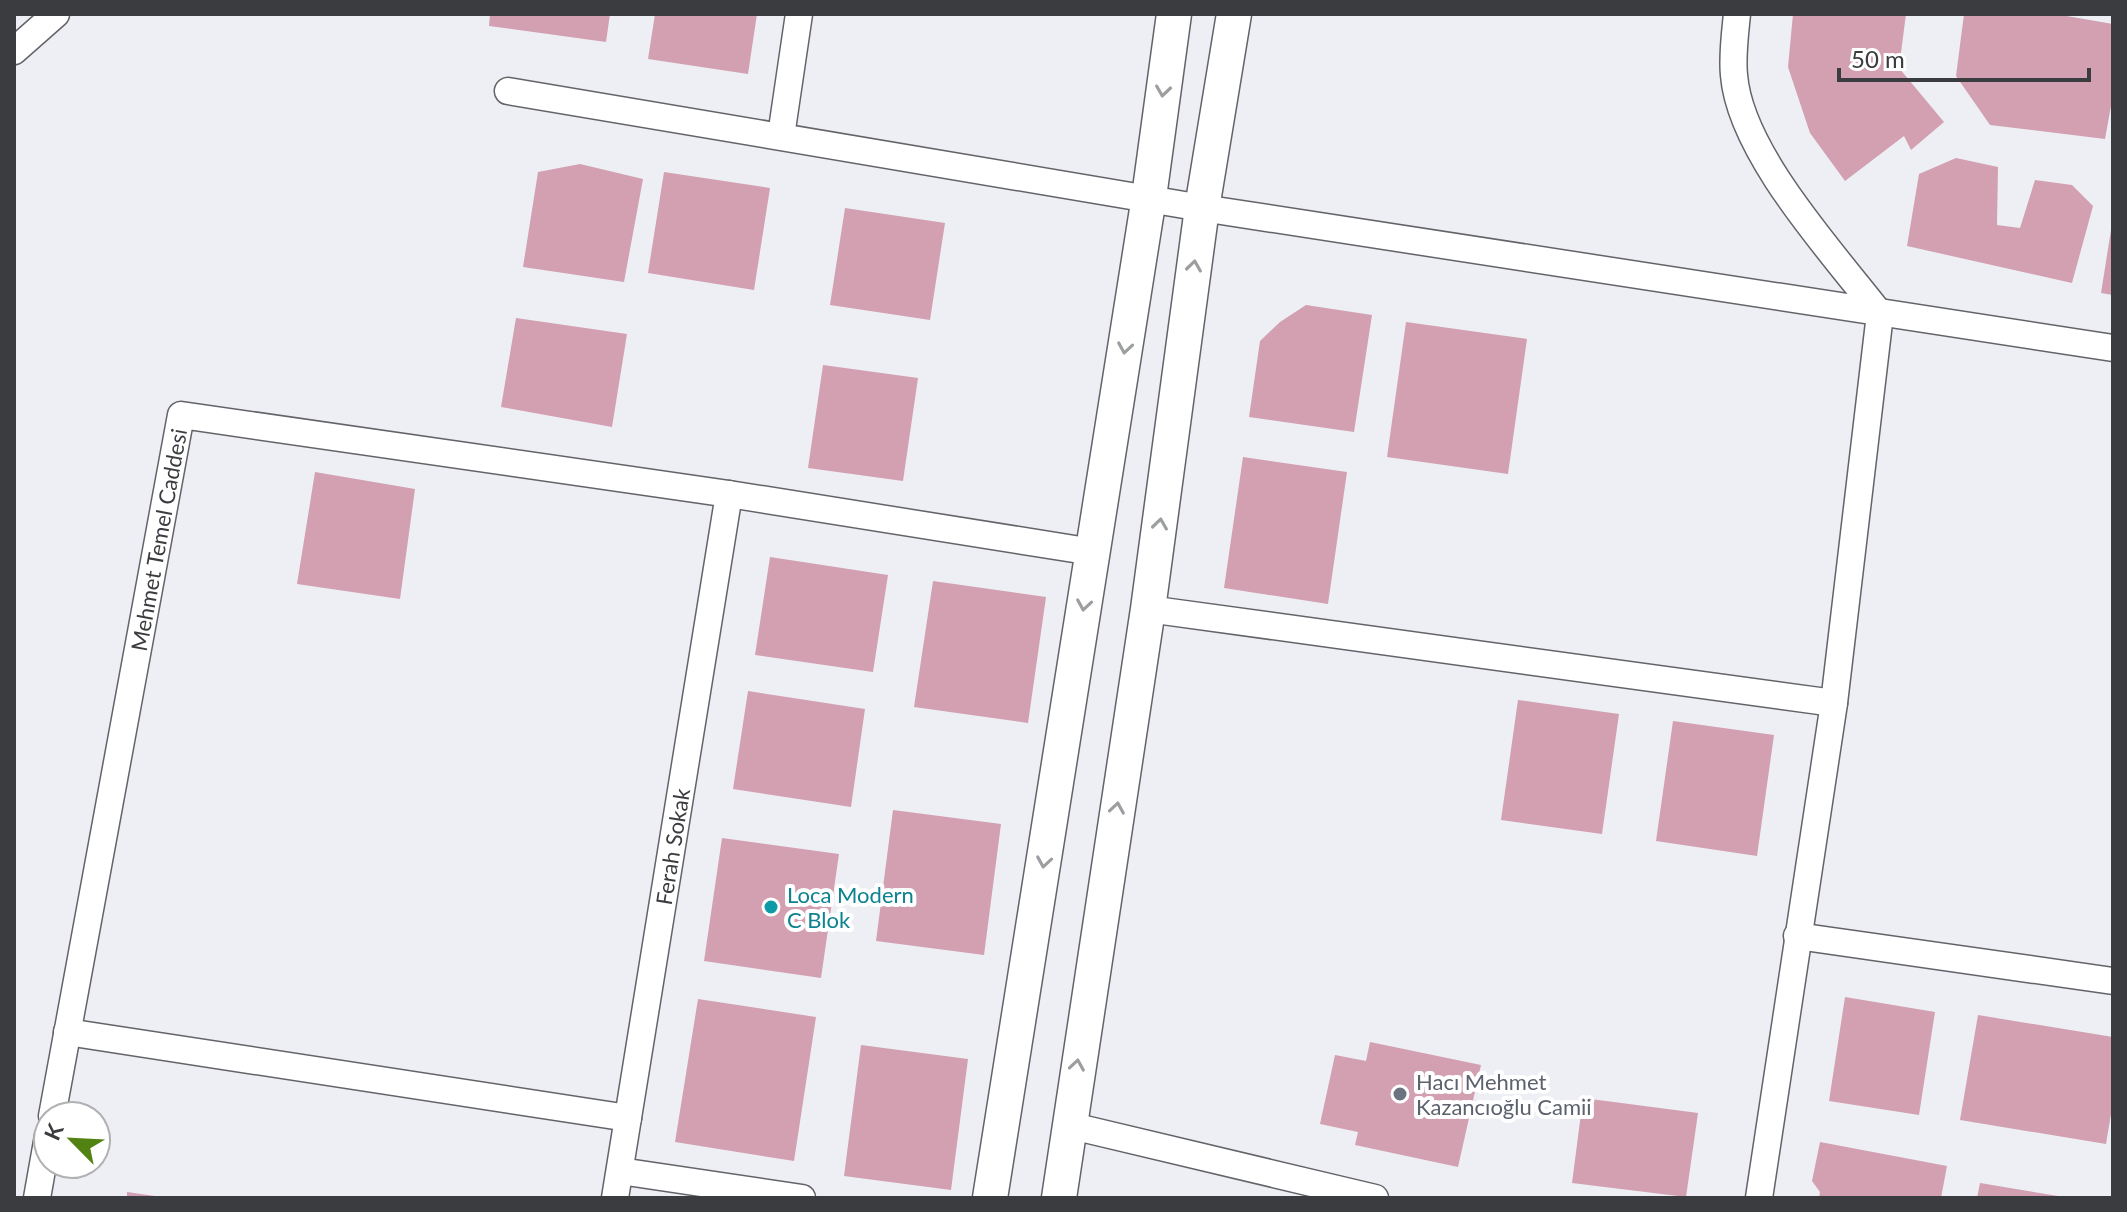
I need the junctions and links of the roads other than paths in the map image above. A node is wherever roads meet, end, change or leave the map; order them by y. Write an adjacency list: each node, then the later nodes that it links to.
1 (56, 14): 6 (street)
2 (799, 14): 8 (street)
3 (1174, 14): 9 (street, one-way to 9)
4 (1234, 14): 10 (street)
5 (1737, 14): 11 (street)
6 (14, 51)
7 (508, 91): 8 (street)
8 (781, 136): 9 (street)
9 (1149, 197): 10 (street); 14 (street, one-way to 14)
10 (1202, 208): 11 (street); 15 (street, one-way to 10)
11 (1880, 314): 12 (street); 16 (street)
12 (2113, 348)
13 (729, 494): 14 (street); 19 (street, Mehmet Temel Caddesi); 21 (street, Ferah Sokak)
14 (1093, 552): 26 (street, one-way to 26)
15 (1148, 609): 16 (street); 22 (street, one-way to 15)
16 (1834, 703): 17 (street)
17 (1797, 936): 18 (street); 29 (street)
18 (2113, 981)
19 (67, 1032): 20 (street, Mehmet Temel Caddesi); 21 (street)
20 (55, 1100)
21 (628, 1118): 23 (street, Ferah Sokak)
22 (1068, 1125): 27 (street); 28 (street)
23 (620, 1171): 24 (street, Ferah Sokak); 25 (street)
24 (615, 1198)
25 (802, 1198)
26 (990, 1198)
27 (1059, 1198)
28 (1375, 1198)
29 (1759, 1198)

